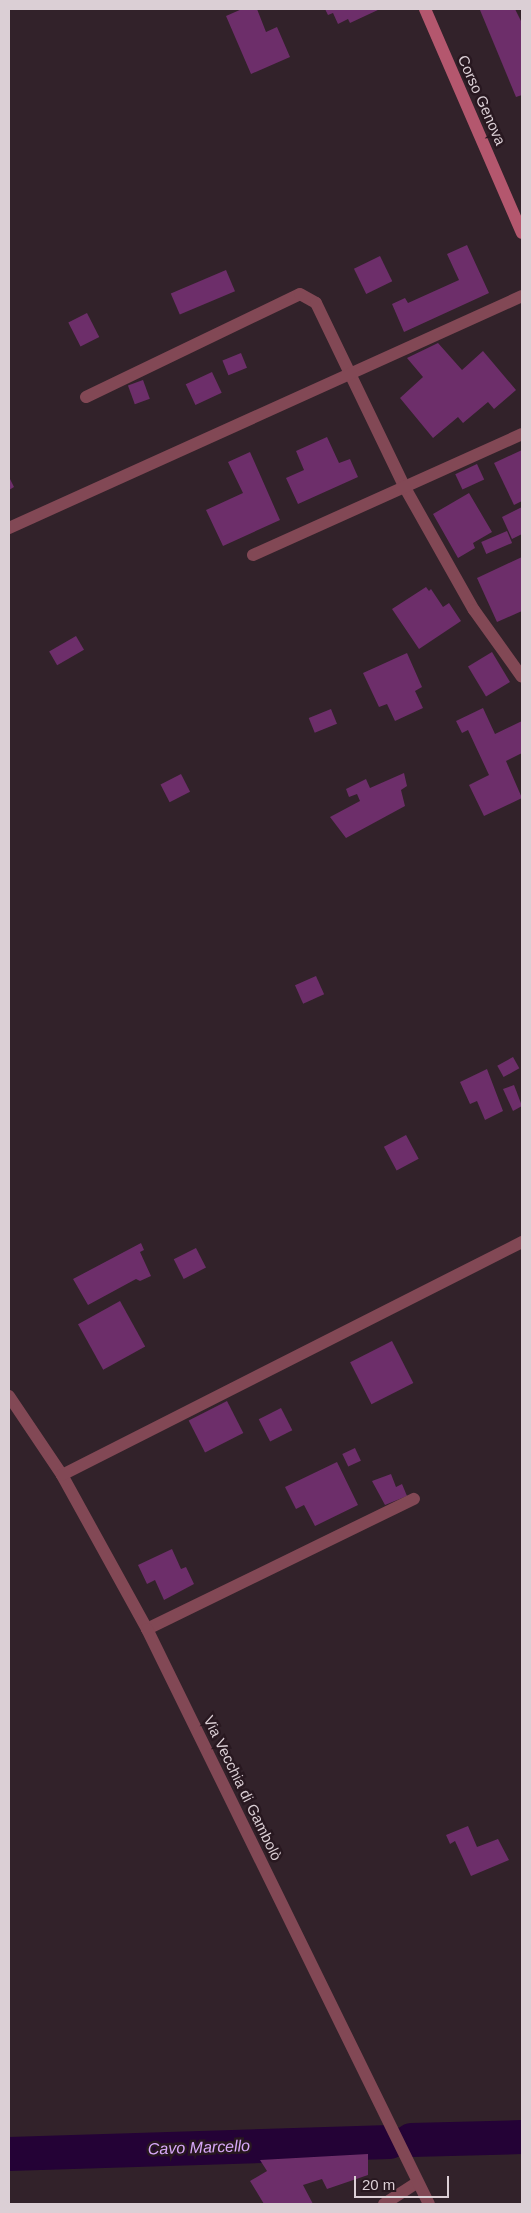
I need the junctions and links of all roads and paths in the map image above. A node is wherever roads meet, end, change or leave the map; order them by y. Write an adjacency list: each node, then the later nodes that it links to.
1 (425, 9): 2 (main road, Corso Genova)
2 (522, 232)
3 (522, 296): 4 (street)
4 (352, 373): 5 (street); 7 (street); 8 (street)
5 (86, 398)
6 (522, 434): 7 (street)
7 (404, 486): 9 (street); 10 (street)
8 (9, 528)
9 (253, 555)
10 (522, 677)
11 (522, 1242): 13 (street)
12 (9, 1396): 13 (street, Via Vecchia di Gambolò)
13 (62, 1475): 15 (street, Via Vecchia di Gambolò)
14 (414, 1499): 15 (street)
15 (147, 1630): 16 (street, Via Vecchia di Gambolò)
16 (418, 2182): 17 (street); 18 (street, Via Vecchia di Gambolò)
17 (384, 2204)
18 (429, 2204)

